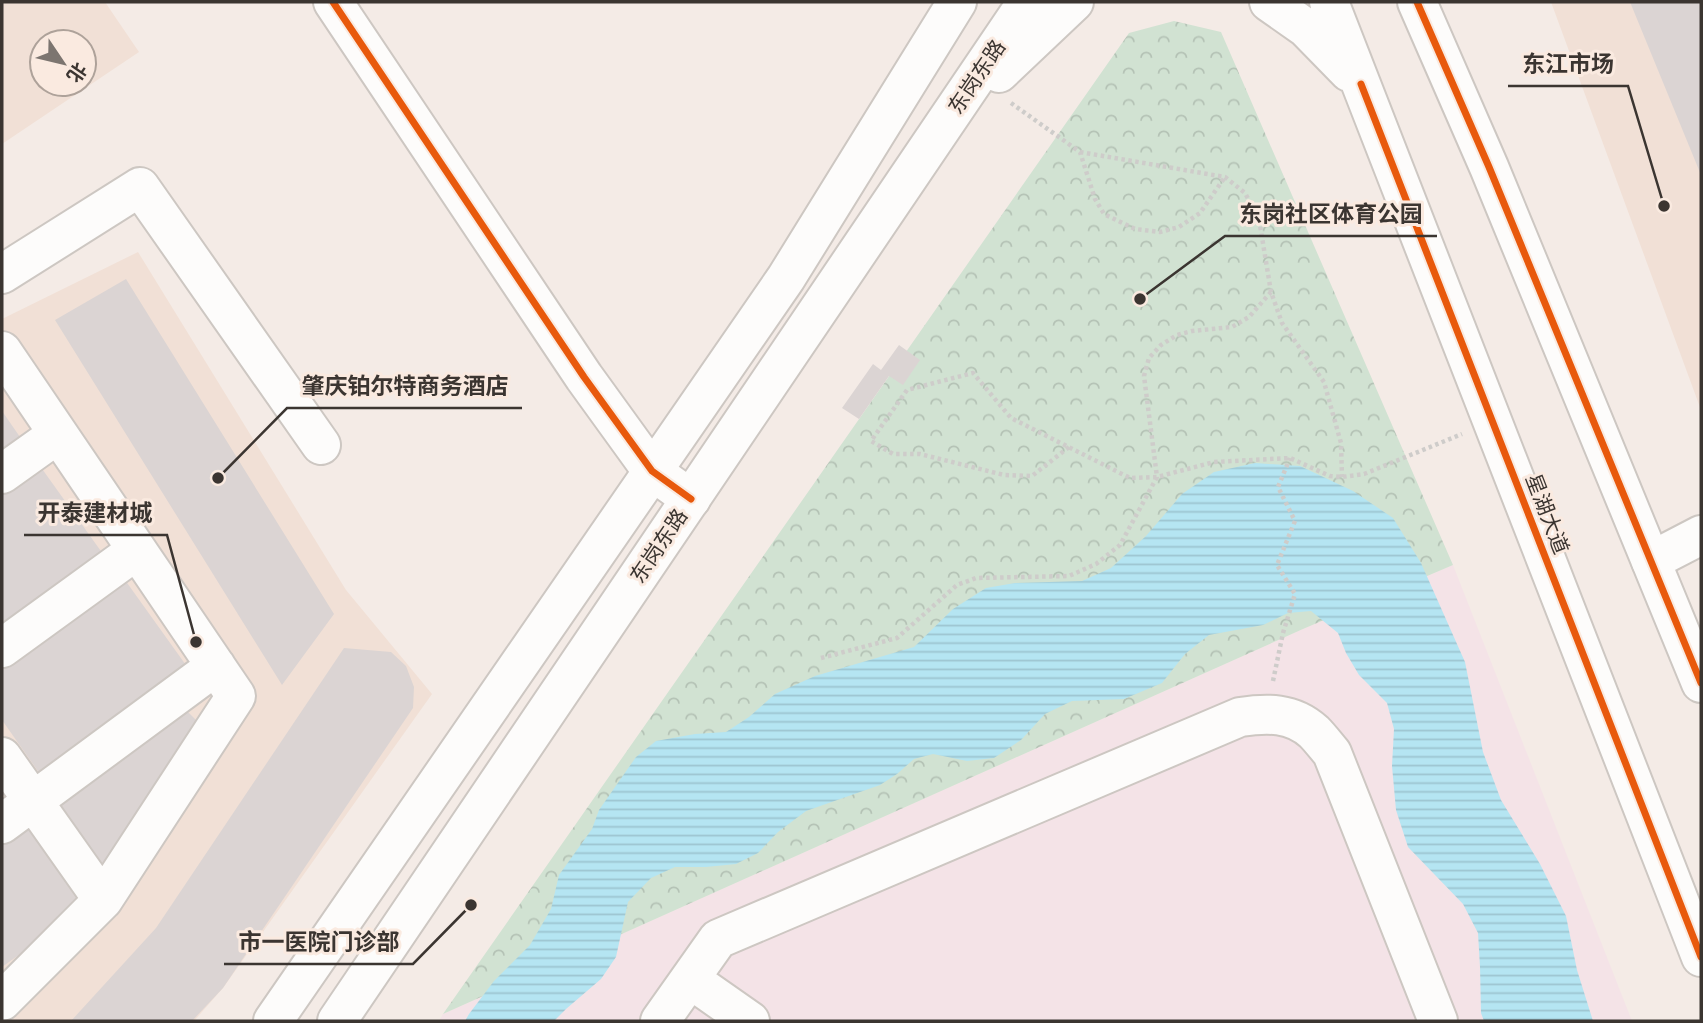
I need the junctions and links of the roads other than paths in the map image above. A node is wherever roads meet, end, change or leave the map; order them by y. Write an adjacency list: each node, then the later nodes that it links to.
1 (333, 2): 14 (main road)
2 (957, 2): 14 (main road)
3 (1027, 2): 9 (main road, 东岗东路)
4 (1074, 2): 9 (main road)
5 (1269, 2): 8 (main road)
6 (1329, 2): 8 (main road, 星湖大道)
7 (1417, 2): 19 (main road)
8 (1361, 85): 27 (main road, 星湖大道)
9 (943, 128): 16 (main road, 东岗东路)
10 (2, 274): 13 (main road)
11 (2, 351): 12 (main road)
12 (58, 434): 15 (main road); 18 (main road)
13 (321, 445)
14 (652, 471): 16 (main road); 30 (main road)
15 (2, 474)
16 (691, 499): 31 (main road, 东岗东路)
17 (1701, 535): 19 (main road)
18 (137, 550): 20 (main road); 21 (main road)
19 (1651, 561): 22 (main road)
20 (2, 648)
21 (216, 666): 24 (main road); 26 (main road)
22 (1701, 683)
23 (2, 758): 24 (main road)
24 (32, 801): 25 (main road); 26 (main road)
25 (2, 824)
26 (103, 900): 29 (main road)
27 (1701, 957)
28 (690, 979): 32 (main road); 33 (main road); 34 (main road)
29 (2, 1001)
30 (273, 1021)
31 (337, 1021)
32 (660, 1021)
33 (750, 1021)
34 (1438, 1021)

